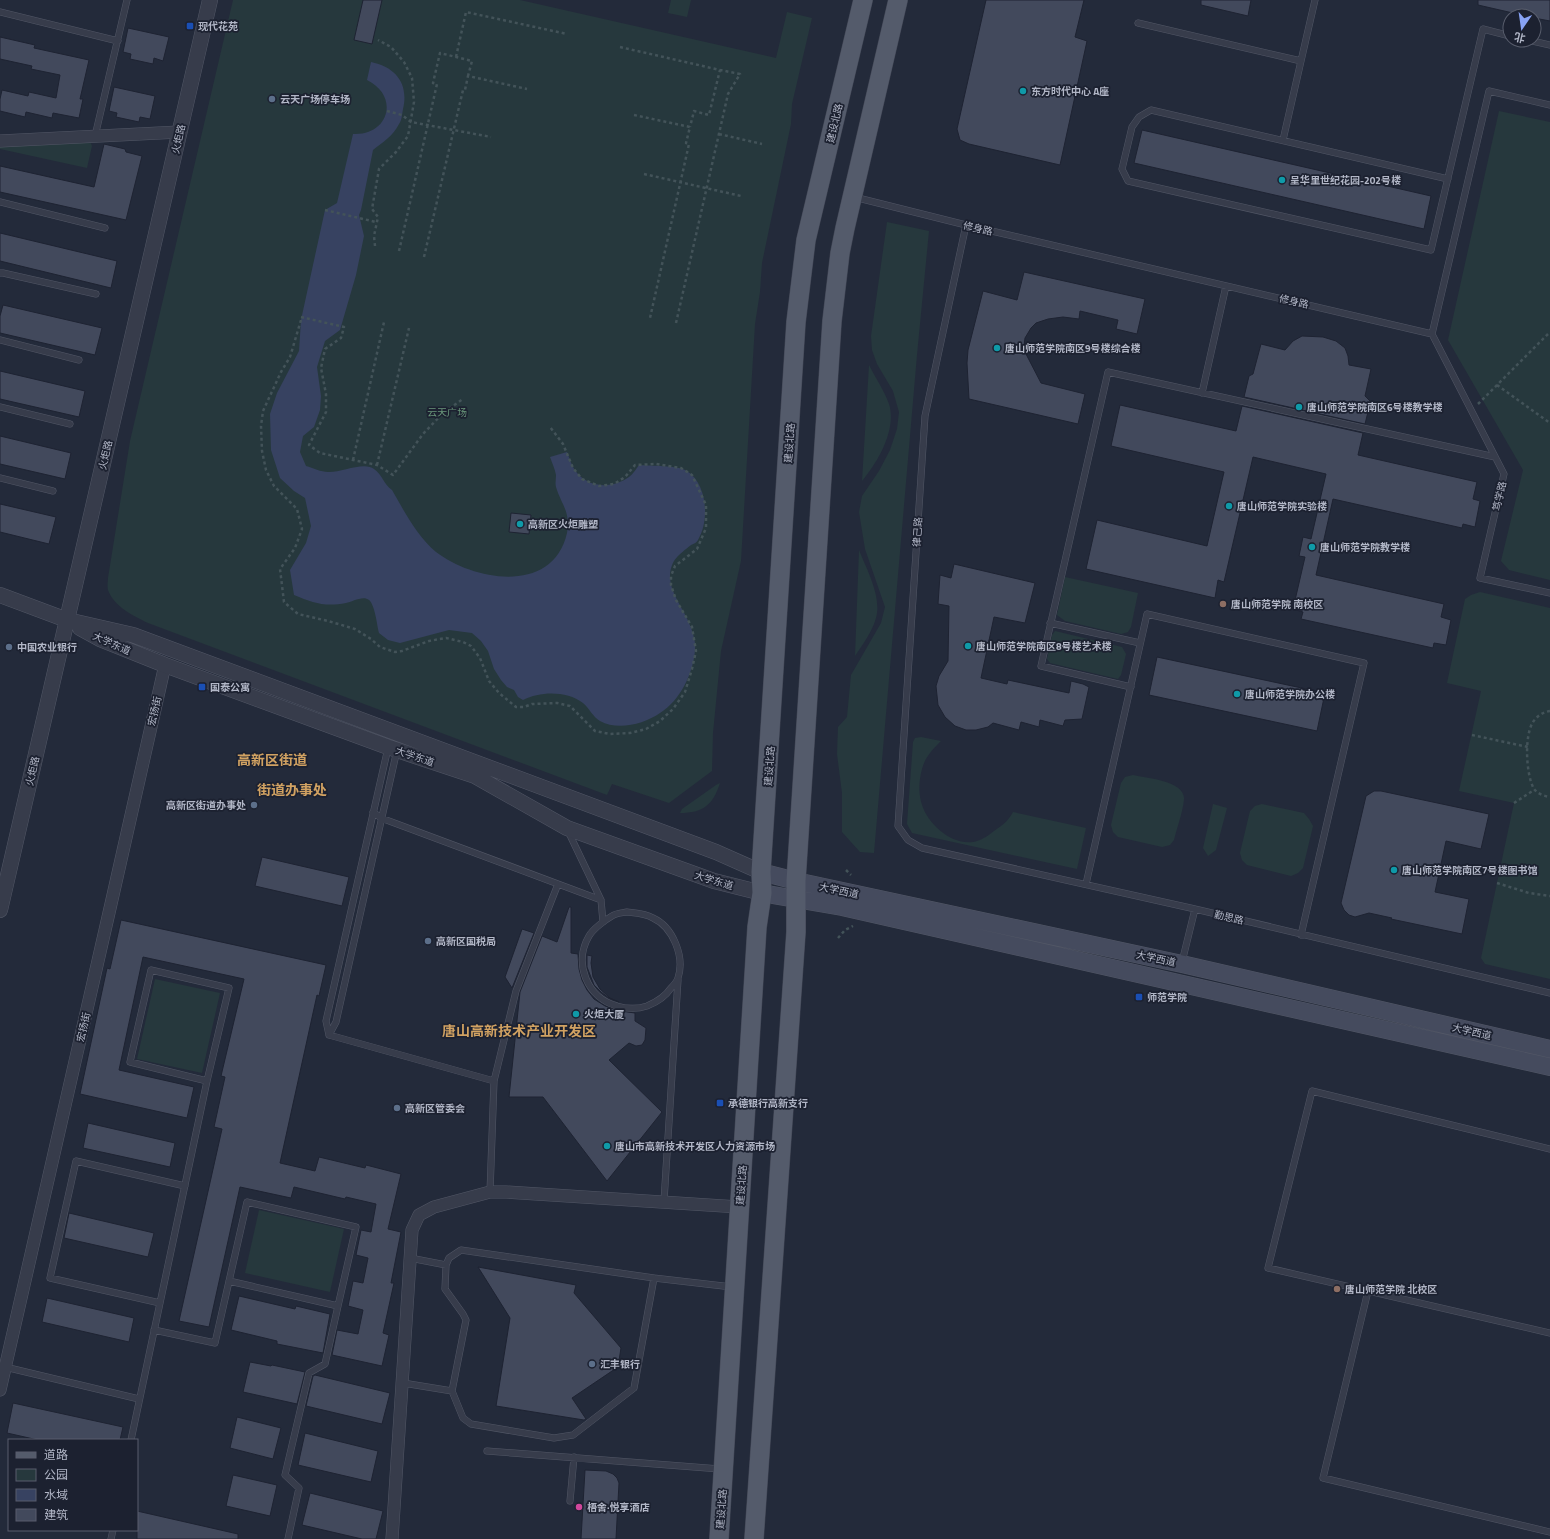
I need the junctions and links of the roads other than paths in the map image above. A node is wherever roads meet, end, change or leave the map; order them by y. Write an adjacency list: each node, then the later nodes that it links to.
1 (127, 0): 9 (lane)
2 (210, 0): 12 (street, 火炬路)
3 (862, 0): 45 (main road, 建设北路)
4 (898, 0): 17 (main road)
5 (1315, 0): 10 (lane)
6 (0, 12): 9 (lane)
7 (1138, 23): 10 (lane)
8 (1502, 34): 16 (lane)
9 (118, 41): 13 (lane)
10 (1301, 61): 15 (lane)
11 (1550, 105): 24 (lane)
12 (179, 132): 13 (street); 35 (street, 火炬路)
13 (95, 136): 14 (street)
14 (0, 140)
15 (1283, 140): 16 (lane); 16 (lane)
16 (1448, 179)
17 (852, 196): 19 (lane, 修身路); 48 (main road)
18 (0, 202): 20 (lane)
19 (966, 225): 22 (lane, 修身路); 44 (lane, 律己路)
20 (105, 228)
21 (0, 274): 23 (lane)
22 (1226, 286): 24 (lane, 修身路); 27 (lane)
23 (96, 294)
24 (1432, 334): 30 (lane, 笃学路)
25 (0, 340): 26 (lane)
26 (78, 360)
27 (1202, 393): 30 (lane); 36 (lane)
28 (0, 407): 29 (lane)
29 (70, 424)
30 (1495, 457): 33 (lane, 笃学路)
31 (0, 478): 32 (lane)
32 (52, 491)
33 (1550, 593)
34 (0, 595): 35 (street, 大学东道)
35 (67, 620): 38 (street, 大学东道); 45 (street, 大学东道); 52 (street, 火炬路)
36 (1050, 623): 37 (lane); 39 (lane)
37 (1140, 643): 39 (lane); 54 (lane)
38 (165, 664): 40 (street, 大学东道); 78 (street, 宏扬街)
39 (1131, 687): 47 (lane)
40 (392, 748): 41 (lane); 42 (lane); 43 (street, 大学东道)
41 (373, 812): 42 (lane); 58 (lane)
42 (381, 818): 46 (lane); 58 (lane)
43 (567, 828): 49 (street, 大学东道); 50 (lane)
44 (908, 840): 47 (lane, 勤思路)
45 (761, 872): 48 (main road, 大学西道); 49 (main road, 建设北路)
46 (558, 884): 50 (lane); 61 (lane)
47 (1086, 884): 51 (lane, 勤思路)
48 (796, 890): 49 (main road, 大学西道); 55 (main road, 大学西道); 60 (main road, 大学西道); 92 (main road)
49 (762, 893): 67 (main road, 建设北路)
50 (601, 900): 53 (lane)
51 (1195, 909): 54 (lane, 勤思路); 55 (lane)
52 (0, 910)
53 (604, 922): 56 (lane); 56 (lane)
54 (1301, 935): 57 (lane, 勤思路)
55 (1182, 964): 59 (main road, 大学西道)
56 (678, 978): 66 (lane)
57 (1550, 993)
58 (329, 1035): 61 (lane)
59 (1550, 1049)
60 (1550, 1067)
61 (494, 1080): 65 (lane)
62 (207, 1081): 62 (lane); 64 (lane)
63 (1550, 1149): 73 (lane)
64 (185, 1186): 74 (lane); 74 (lane)
65 (490, 1192): 66 (street); 68 (street)
66 (664, 1202): 67 (street)
67 (739, 1207): 72 (main road, 建设北路)
68 (410, 1258): 69 (lane); 79 (street)
69 (446, 1265): 70 (lane); 81 (lane)
70 (654, 1278): 72 (lane); 81 (lane)
71 (229, 1281): 75 (lane); 75 (lane); 76 (lane)
72 (734, 1287): 86 (main road, 建设北路)
73 (1368, 1291): 77 (lane); 88 (lane)
74 (160, 1303): 76 (lane)
75 (338, 1306): 89 (lane)
76 (154, 1330): 82 (lane)
77 (1550, 1334)
78 (3, 1367): 80 (street, 宏扬街); 82 (lane)
79 (403, 1383): 81 (lane); 90 (street)
80 (0, 1390)
81 (452, 1391)
82 (139, 1399): 83 (lane)
83 (131, 1439)
84 (486, 1450): 85 (lane)
85 (574, 1457): 86 (lane); 87 (lane)
86 (724, 1469): 91 (main road, 建设北路)
87 (570, 1501)
88 (1550, 1532)
89 (288, 1539)
90 (392, 1539)
91 (719, 1539)
92 (754, 1539): 93 (lane)
93 (758, 1539)

